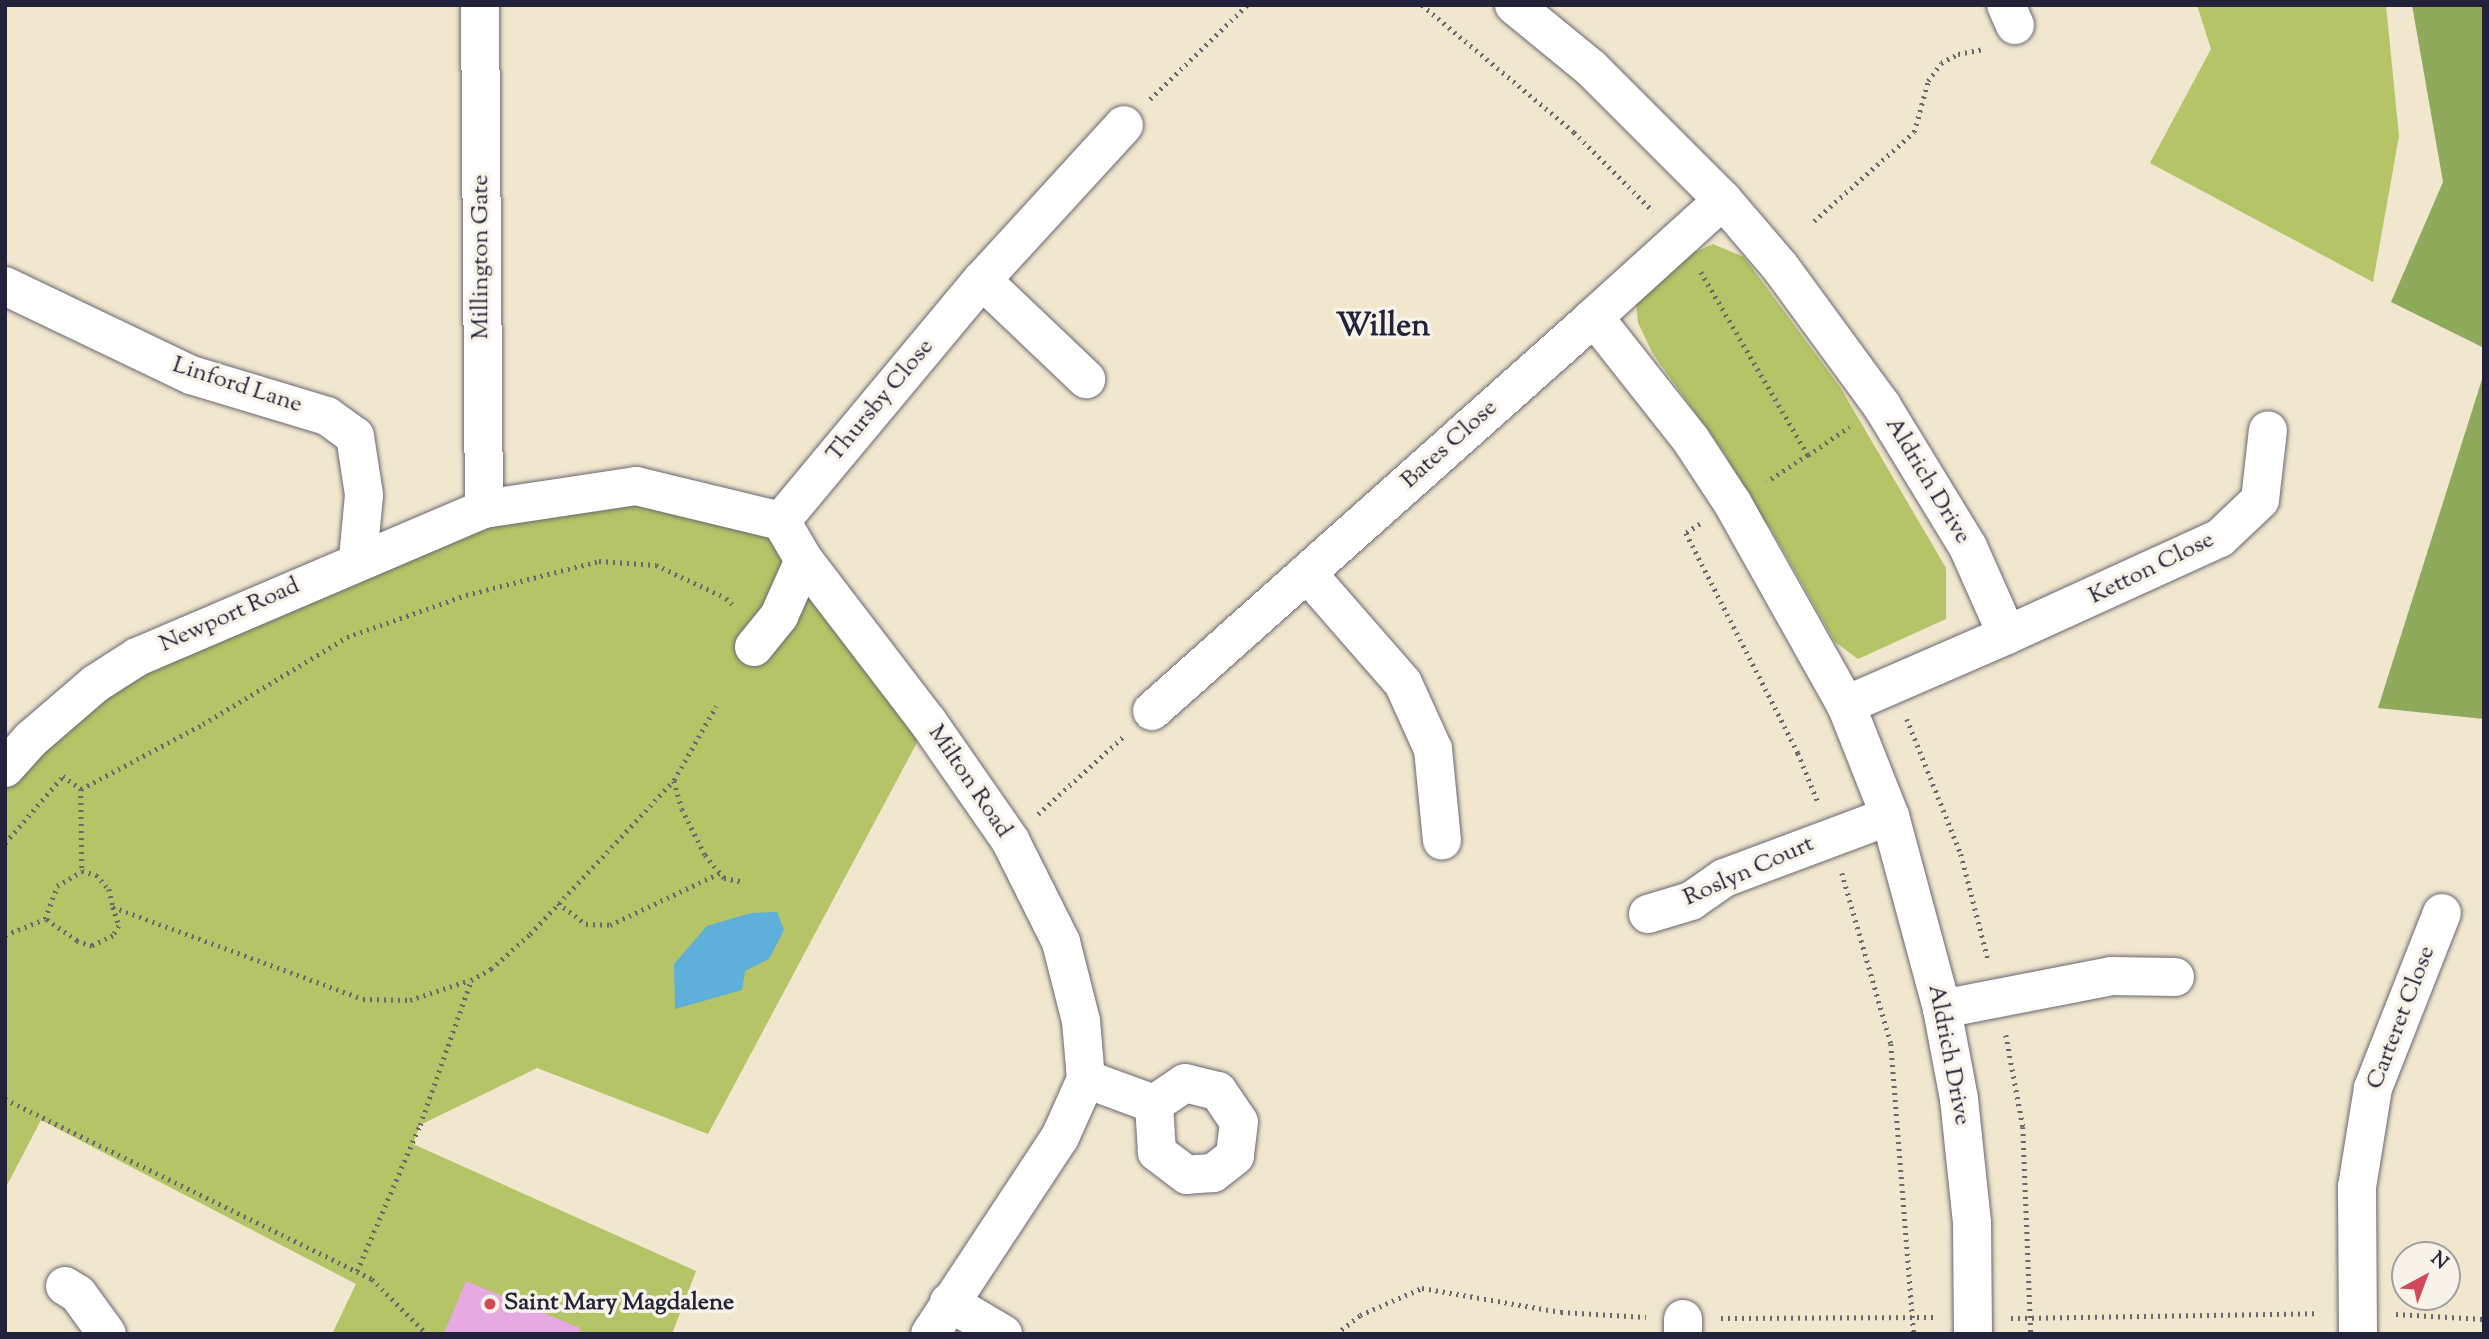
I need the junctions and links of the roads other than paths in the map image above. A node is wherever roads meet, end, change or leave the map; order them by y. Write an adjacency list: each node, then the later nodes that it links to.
1 (480, 5): 10 (street, Millington Gate)
2 (1514, 5): 4 (street, Aldrich Drive)
3 (1124, 125): 5 (street, Thursby Close)
4 (1723, 200): 7 (street); 15 (street, Aldrich Drive)
5 (982, 281): 8 (street); 11 (street, Thursby Close)
6 (5, 286): 12 (street, Linford Lane)
7 (1594, 317): 14 (street, Bates Close); 17 (street, Aldrich Drive)
8 (1086, 379)
9 (2268, 430): 15 (street, Ketton Close)
10 (484, 509): 11 (street); 12 (street, Newport Road)
11 (780, 521): 13 (street, Milton Road)
12 (358, 559): 19 (street, Newport Road)
13 (804, 559): 16 (street); 26 (street, Milton Road)
14 (1307, 573): 18 (street, Bates Close); 21 (street)
15 (2007, 635): 17 (street)
16 (754, 647)
17 (1846, 705): 20 (street, Aldrich Drive)
18 (1152, 712)
19 (5, 768)
20 (1890, 816): 23 (street, Roslyn Court); 25 (street, Aldrich Drive)
21 (1441, 841)
22 (2442, 913): 30 (street, Carteret Close)
23 (1647, 914)
24 (2175, 976): 25 (street)
25 (1942, 1009): 31 (street, Aldrich Drive)
26 (1086, 1079): 27 (street); 29 (street, Milton Road)
27 (1154, 1104)
28 (65, 1286): 32 (street)
29 (940, 1318): 33 (street)
30 (2358, 1323)
31 (1973, 1325)
32 (107, 1334)
33 (1003, 1334)

